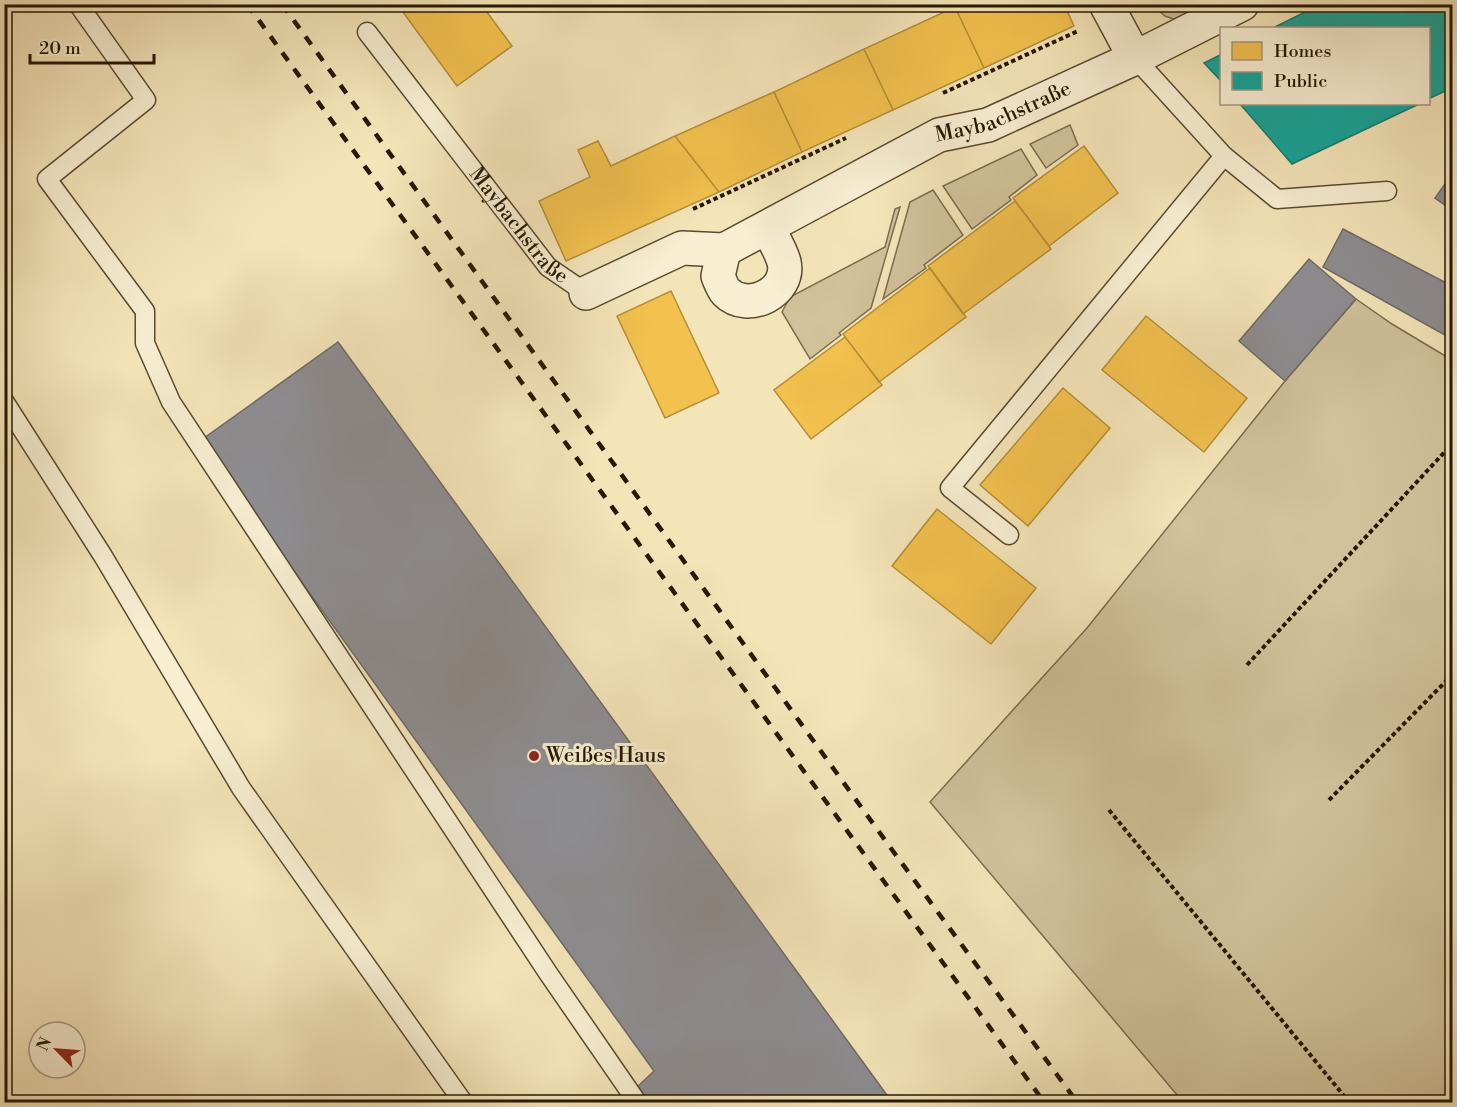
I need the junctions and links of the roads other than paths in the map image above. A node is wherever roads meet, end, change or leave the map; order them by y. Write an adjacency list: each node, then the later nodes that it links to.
1 (78, 4): 14 (lane)
2 (1106, 4): 5 (street)
3 (1242, 4): 5 (street, Maybachstraße)
4 (367, 32): 10 (lane, Maybachstraße)
5 (1135, 58): 6 (lane); 8 (street, Maybachstraße)
6 (1224, 156): 7 (lane); 12 (lane)
7 (1387, 191)
8 (768, 228): 9 (street, Maybachstraße); 9 (street)
9 (724, 250): 10 (street, Maybachstraße)
10 (586, 293)
11 (4, 401): 13 (lane)
12 (1009, 535)
13 (464, 1102)
14 (637, 1102)

